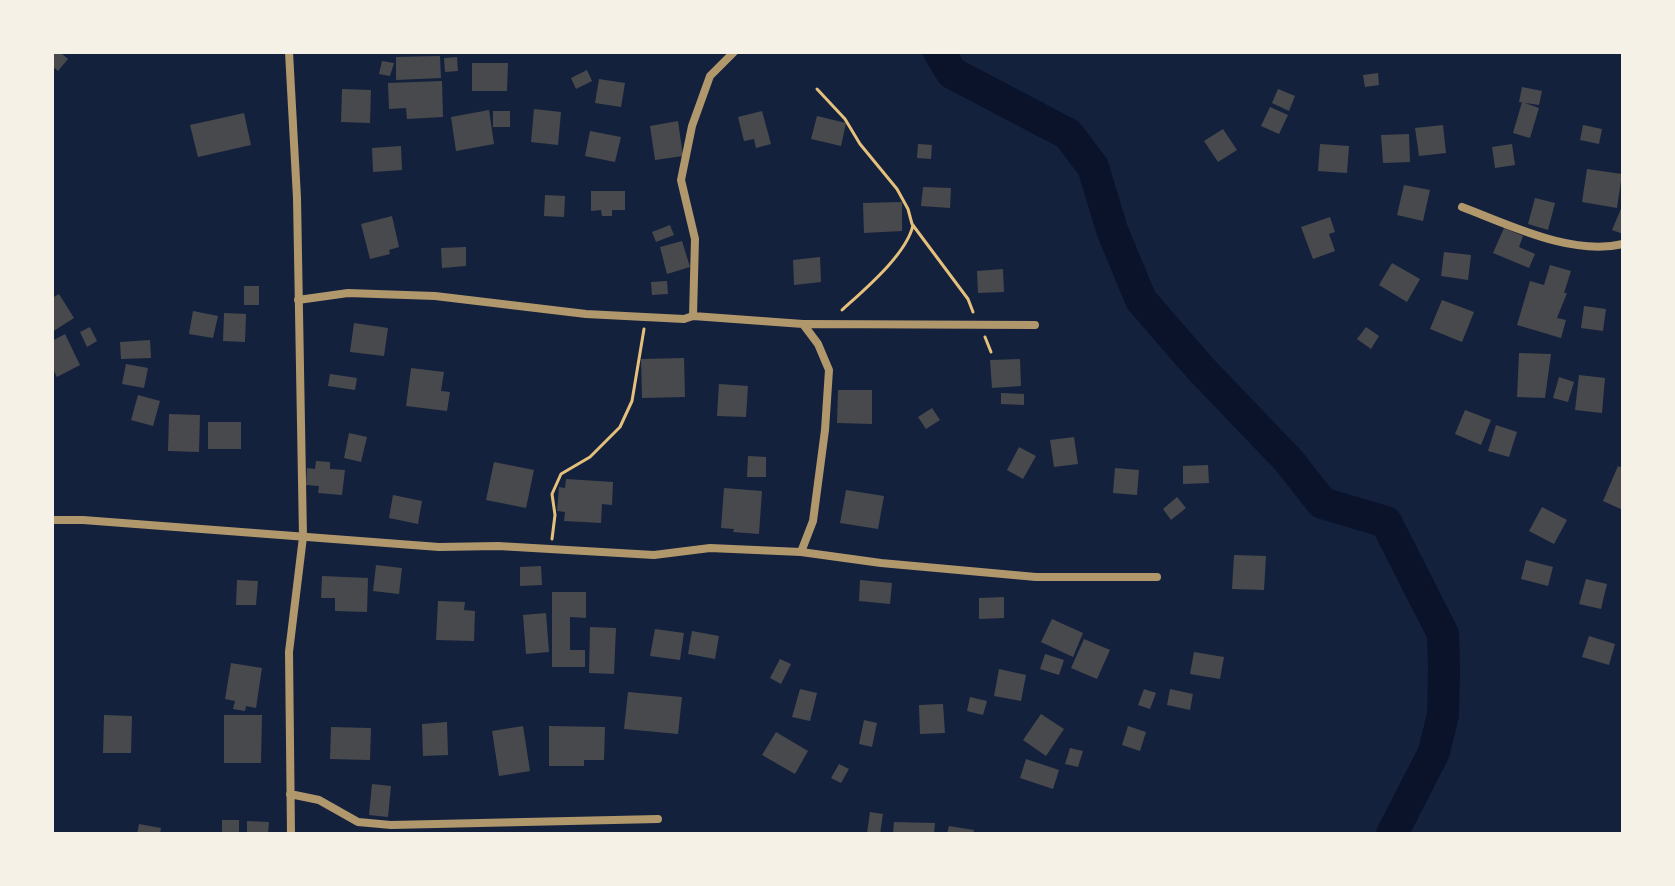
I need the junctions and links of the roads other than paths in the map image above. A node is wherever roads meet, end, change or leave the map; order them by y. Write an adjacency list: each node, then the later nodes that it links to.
1 (289, 52): 5 (street)
2 (734, 52): 6 (street)
3 (1462, 207): 4 (street)
4 (1623, 244)
5 (298, 300): 6 (street); 10 (street)
6 (693, 316): 7 (street)
7 (803, 324): 8 (street); 11 (street)
8 (1035, 325)
9 (52, 520): 10 (street)
10 (303, 537): 11 (street); 13 (street)
11 (801, 552): 12 (street)
12 (1157, 577)
13 (290, 794): 14 (street); 15 (street)
14 (658, 819)
15 (291, 834)

